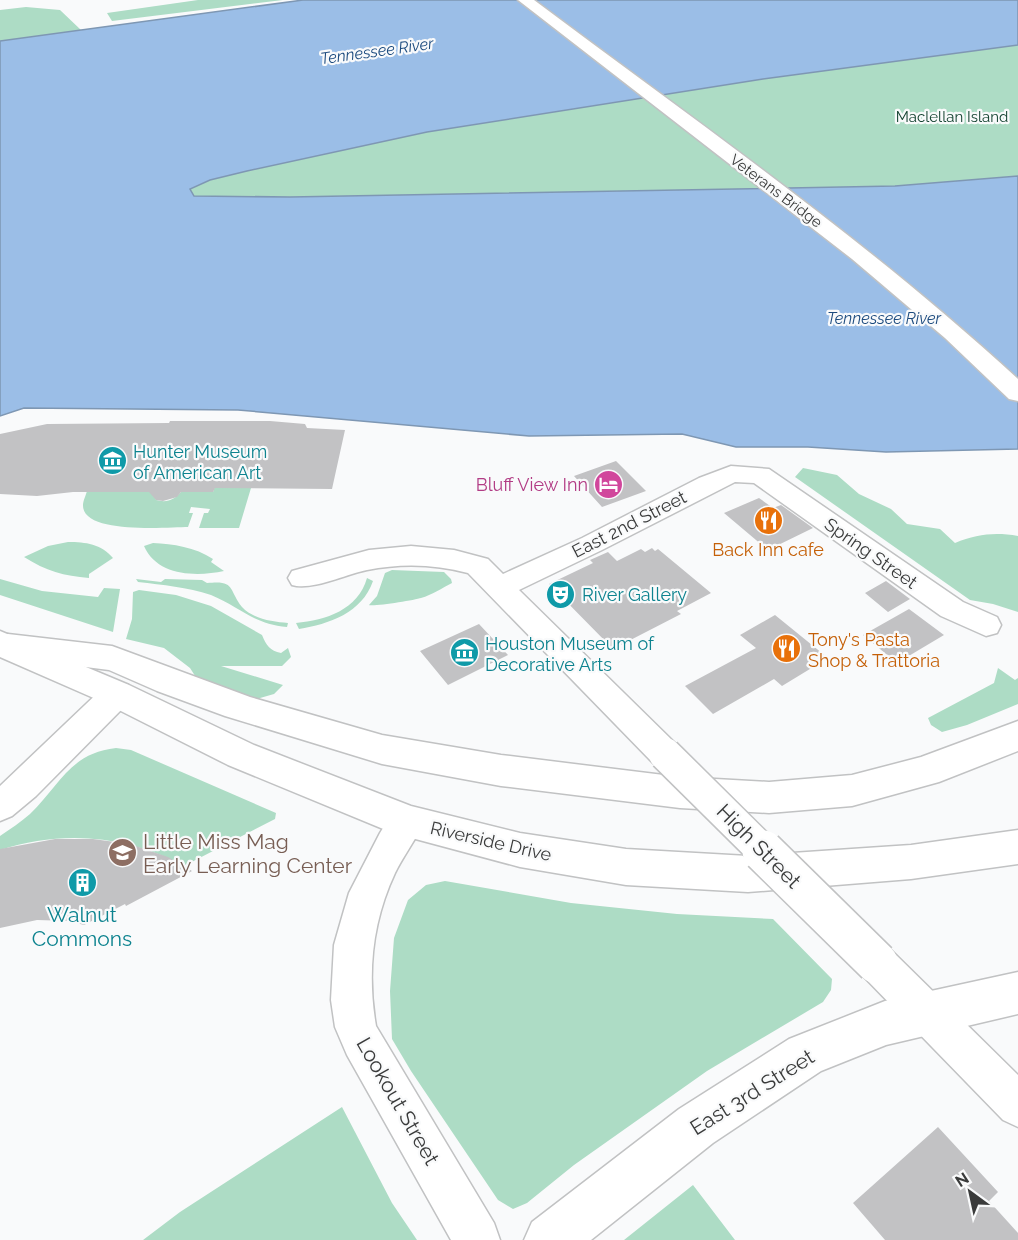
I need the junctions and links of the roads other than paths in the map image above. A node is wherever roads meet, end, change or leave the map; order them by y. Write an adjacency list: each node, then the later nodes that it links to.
1 (525, 0): 4 (main road, Veterans Bridge)
2 (543, 0): 3 (main road, Veterans Bridge)
3 (1018, 370)
4 (1018, 393)
5 (760, 475): 7 (street, East 2nd Street); 8 (street, Spring Street)
6 (302, 578): 7 (street, High Street)
7 (500, 587): 16 (street, High Street, bridge)
8 (986, 625)
9 (4, 644): 10 (main road, Riverside Drive); 11 (main road)
10 (117, 694): 12 (street); 13 (main road, Riverside Drive)
11 (1018, 735)
12 (0, 806)
13 (407, 821): 14 (main road, Riverside Drive); 18 (street, Lookout Street)
14 (1018, 847)
15 (1018, 993): 16 (main road, East 3rd Street)
16 (927, 1013): 17 (street, High Street); 19 (main road, East 3rd Street)
17 (1018, 1105)
18 (477, 1240)
19 (550, 1240)

